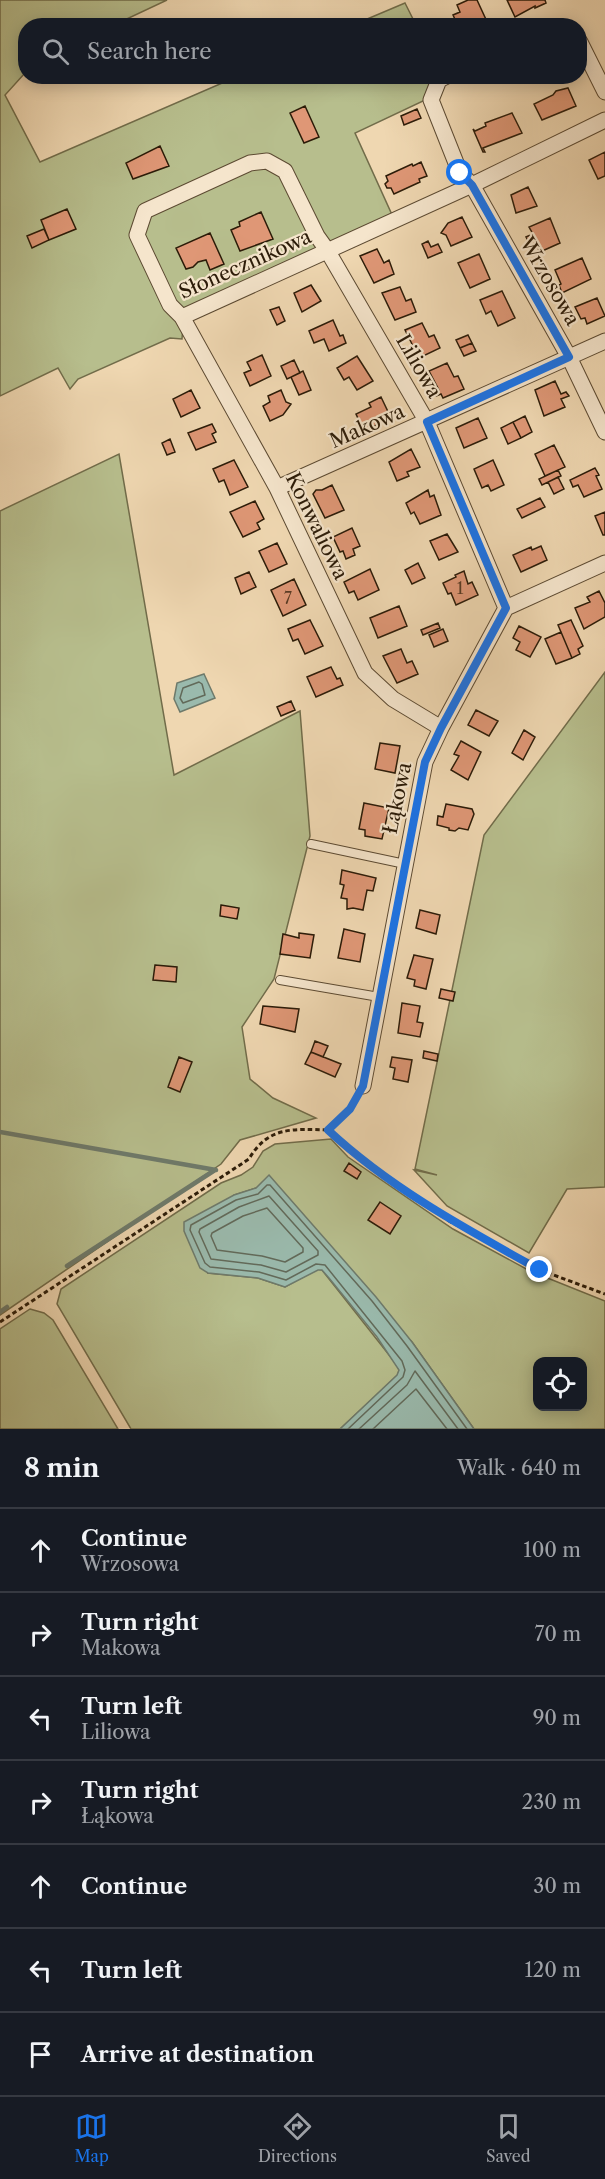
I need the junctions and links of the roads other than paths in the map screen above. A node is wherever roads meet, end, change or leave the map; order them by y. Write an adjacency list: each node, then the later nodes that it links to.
1 (587, 57): 3 (street)
2 (437, 84): 5 (street, Wrzosowa)
3 (605, 92)
4 (605, 120): 5 (street, Słonecznikowa)
5 (472, 185): 6 (street, Słonecznikowa); 9 (street, Wrzosowa)
6 (327, 250): 7 (street, Słonecznikowa); 7 (street, Słonecznikowa); 10 (street, Liliowa)
7 (182, 317): 12 (street, Konwaliowa)
8 (605, 341): 9 (street, Makowa)
9 (569, 357): 10 (street, Makowa); 11 (street, Wrzosowa)
10 (427, 422): 12 (street, Makowa); 14 (street, Liliowa)
11 (605, 432)
12 (277, 488): 15 (street, Konwaliowa)
13 (605, 563): 14 (street)
14 (506, 608): 15 (street, Łąkowa)
15 (441, 728): 17 (street, Łąkowa)
16 (311, 844): 17 (lane)
17 (405, 864): 19 (street, Łąkowa)
18 (280, 980): 19 (lane)
19 (379, 997): 20 (street, Łąkowa)
20 (363, 1086)

